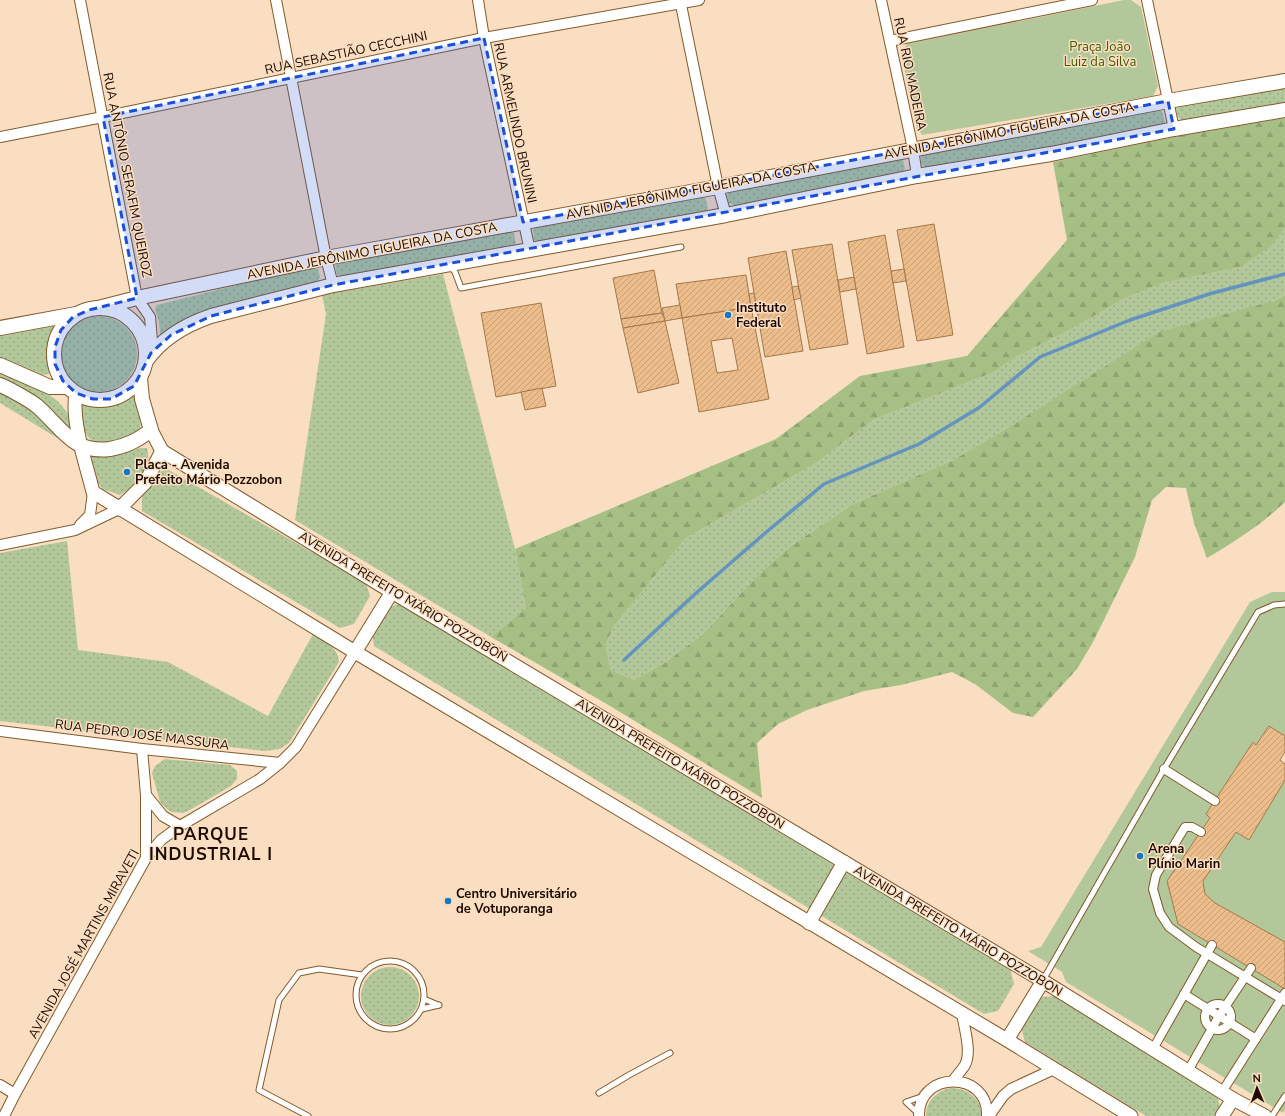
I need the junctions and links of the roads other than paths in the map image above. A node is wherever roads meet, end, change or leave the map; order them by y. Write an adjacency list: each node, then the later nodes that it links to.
1 (80, 0): 15 (street, RUA ANTÔNIO SERAFIM QUEIROZ)
2 (276, 0): 11 (street)
3 (478, 0): 9 (street, RUA ARMELINDO BRUNINI)
4 (699, 0): 8 (street, RUA SEBASTIÃO CECCHINI)
5 (881, 0): 10 (street, RUA RIO MADEIRA)
6 (1092, 0): 10 (street)
7 (1147, 0): 13 (street)
8 (680, 2): 9 (street, RUA SEBASTIÃO CECCHINI); 20 (street)
9 (484, 38): 11 (street, RUA SEBASTIÃO CECCHINI); 22 (street, RUA ARMELINDO BRUNINI)
10 (890, 41): 18 (street, RUA RIO MADEIRA)
11 (290, 77): 15 (street, RUA SEBASTIÃO CECCHINI); 25 (street)
12 (1285, 81): 13 (main road, AVENIDA JERÔNIMO FIGUEIRA DA COSTA)
13 (1168, 101): 16 (street); 18 (main road, AVENIDA JERÔNIMO FIGUEIRA DA COSTA)
14 (1285, 110): 16 (main road, AVENIDA JERÔNIMO FIGUEIRA DA COSTA)
15 (103, 117): 17 (street, RUA SEBASTIÃO CECCHINI); 28 (street, RUA ANTÔNIO SERAFIM QUEIROZ)
16 (1174, 129): 19 (main road, AVENIDA JERÔNIMO FIGUEIRA DA COSTA)
17 (0, 136)
18 (913, 150): 19 (street, RUA RIO MADEIRA); 20 (main road, AVENIDA JERÔNIMO FIGUEIRA DA COSTA)
19 (917, 176): 21 (main road, AVENIDA JERÔNIMO FIGUEIRA DA COSTA)
20 (718, 187): 21 (street); 22 (main road, AVENIDA JERÔNIMO FIGUEIRA DA COSTA)
21 (726, 215): 24 (main road, AVENIDA JERÔNIMO FIGUEIRA DA COSTA)
22 (523, 222): 24 (street, RUA ARMELINDO BRUNINI); 25 (main road, AVENIDA JERÔNIMO FIGUEIRA DA COSTA)
23 (681, 247): 26 (lane)
24 (530, 251): 26 (main road, AVENIDA JERÔNIMO FIGUEIRA DA COSTA)
25 (326, 258): 27 (street); 28 (main road, AVENIDA JERÔNIMO FIGUEIRA DA COSTA)
26 (450, 265): 27 (main road, AVENIDA JERÔNIMO FIGUEIRA DA COSTA)
27 (333, 286): 32 (main road, AVENIDA JERÔNIMO FIGUEIRA DA COSTA)
28 (137, 298): 29 (main road, AVENIDA JERÔNIMO FIGUEIRA DA COSTA); 32 (street, RUA ANTÔNIO SERAFIM QUEIROZ)
29 (98, 308): 30 (main road); 32 (main road)
30 (81, 313): 31 (main road); 36 (main road)
31 (0, 328)
32 (146, 356): 34 (main road)
33 (0, 365): 36 (main road)
34 (140, 378): 36 (main road); 37 (main road)
35 (0, 385): 38 (main road)
36 (72, 390): 38 (street)
37 (151, 430): 38 (main road); 39 (street)
38 (82, 446): 40 (street)
39 (162, 451): 41 (street); 44 (street, AVENIDA PREFEITO MÁRIO POZZOBON)
40 (93, 492): 41 (street); 42 (street)
41 (119, 509): 42 (street); 46 (street)
42 (75, 530): 43 (street)
43 (0, 545)
44 (392, 592): 46 (street); 56 (street, AVENIDA PREFEITO MÁRIO POZZOBON)
45 (1285, 604): 50 (lane)
46 (355, 652): 49 (street, AVENIDA JOSÉ MARTINS MIRAVETI); 57 (street)
47 (0, 730): 48 (street, RUA PEDRO JOSÉ MASSURA)
48 (142, 749): 49 (street, RUA PEDRO JOSÉ MASSURA); 51 (street)
49 (280, 764): 53 (street, AVENIDA JOSÉ MARTINS MIRAVETI)
50 (1164, 769): 52 (street); 63 (lane)
51 (146, 795): 53 (street); 55 (street)
52 (1214, 801)
53 (180, 826): 55 (street, AVENIDA JOSÉ MARTINS MIRAVETI)
54 (1201, 832): 59 (street)
55 (146, 858): 83 (street, AVENIDA JOSÉ MARTINS MIRAVETI)
56 (844, 862): 57 (street); 63 (street, AVENIDA PREFEITO MÁRIO POZZOBON)
57 (809, 922): 70 (street)
58 (1212, 945): 59 (street)
59 (1207, 954): 62 (street); 64 (street)
60 (1251, 968): 62 (street)
61 (362, 975): 66 (lane); 68 (lane); 90 (lane)
62 (1245, 977): 65 (street); 67 (street)
63 (1043, 981): 75 (street); 76 (street, AVENIDA PREFEITO MÁRIO POZZOBON)
64 (1184, 994): 69 (street); 76 (street)
65 (1284, 998): 74 (street)
66 (424, 1000): 68 (lane); 68 (lane)
67 (1226, 1006): 69 (street); 71 (street); 72 (street)
68 (422, 1009)
69 (1207, 1009): 71 (street); 73 (street)
70 (962, 1013): 75 (street); 80 (street)
71 (1219, 1016): 72 (street); 73 (street)
72 (1230, 1023): 73 (street); 74 (street)
73 (1212, 1028): 79 (street)
74 (1256, 1039): 84 (street)
75 (1006, 1040): 78 (street)
76 (1153, 1049): 79 (street, AVENIDA PREFEITO MÁRIO POZZOBON)
77 (670, 1053): 82 (lane)
78 (1054, 1069): 91 (street); 92 (street)
79 (1188, 1071): 84 (street, AVENIDA PREFEITO MÁRIO POZZOBON)
80 (953, 1081): 85 (street); 91 (street)
81 (0, 1085): 83 (street)
82 (599, 1093)
83 (15, 1094): 89 (street, AVENIDA JOSÉ MARTINS MIRAVETI)
84 (1227, 1095): 87 (street, AVENIDA PREFEITO MÁRIO POZZOBON); 93 (street)
85 (925, 1096): 88 (street); 88 (lane)
86 (1285, 1096): 95 (lane)
87 (1243, 1111): 94 (street, AVENIDA PREFEITO MÁRIO POZZOBON)
88 (919, 1115)
89 (4, 1116)
90 (308, 1116)
91 (988, 1116)
92 (1131, 1116)
93 (1222, 1116)
94 (1265, 1116)
95 (1272, 1116)

